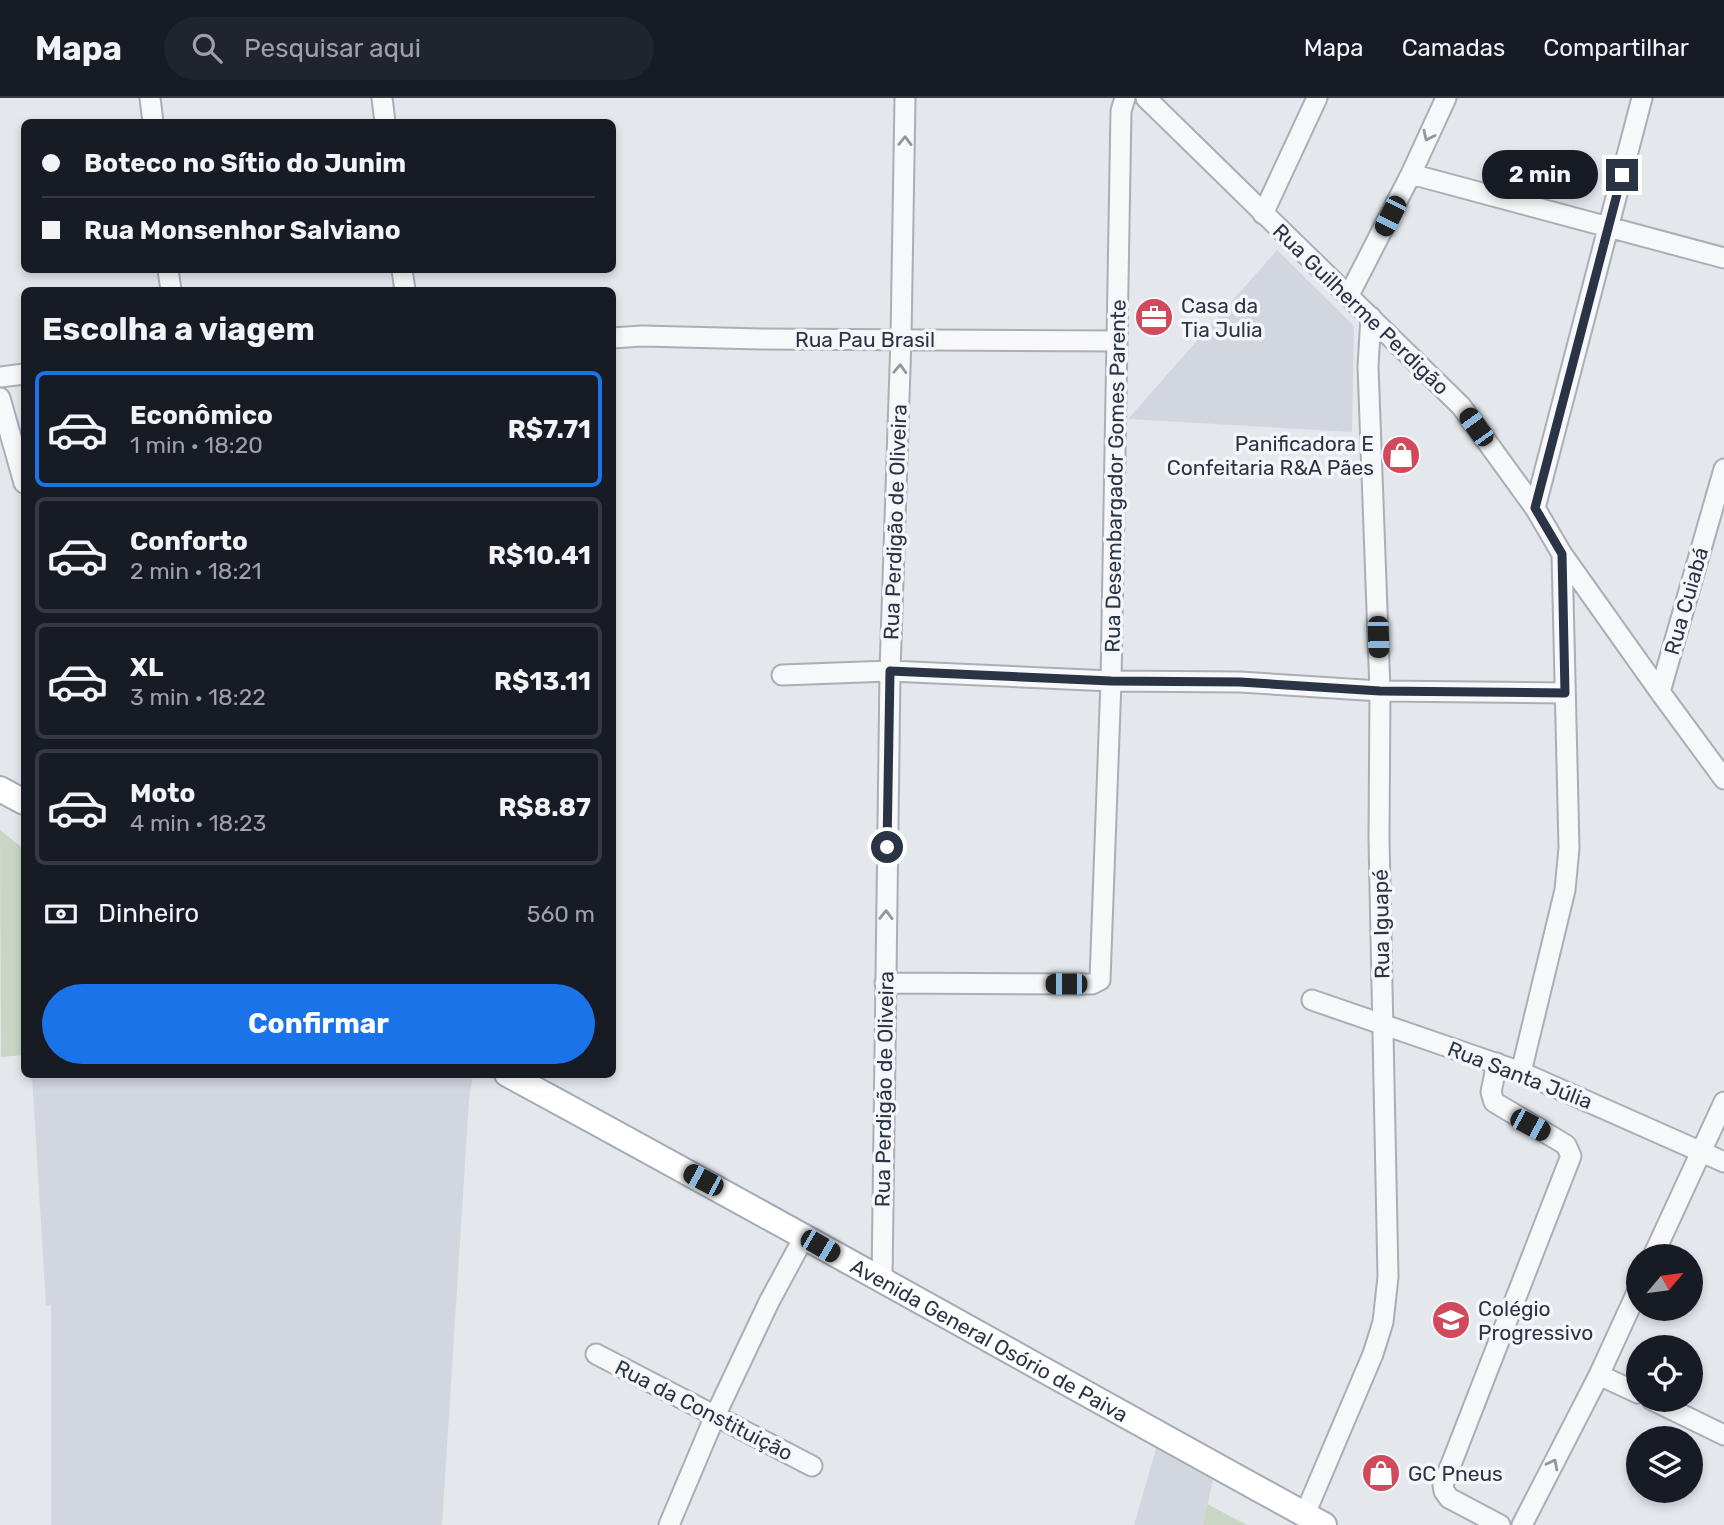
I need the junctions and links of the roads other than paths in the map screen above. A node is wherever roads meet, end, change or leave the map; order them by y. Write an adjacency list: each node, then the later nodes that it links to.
1 (150, 98): 9 (street)
2 (382, 98): 10 (street)
3 (905, 98): 18 (street, Rua Perdigão de Oliveira, one-way to 3)
4 (1125, 98): 19 (street, Rua Desembargador Gomes Parente)
5 (1146, 98): 12 (street, Rua Guilherme Perdigão)
6 (1317, 98): 12 (street)
7 (1446, 98): 11 (street, one-way to 11)
8 (1642, 98): 13 (street)
9 (153, 119)
10 (385, 119)
11 (1411, 174): 13 (street); 15 (street)
12 (1263, 214): 15 (street, Rua Guilherme Perdigão)
13 (1609, 227): 14 (street); 25 (street)
14 (1724, 258)
15 (1349, 295): 16 (street, Rua Guilherme Perdigão)
16 (1371, 317): 25 (street, Rua Guilherme Perdigão); 30 (street, Rua Iguapé)
17 (616, 338): 18 (street, Rua Pau Brasil)
18 (901, 338): 19 (street, Rua Pau Brasil); 27 (street, Rua Perdigão de Oliveira, one-way to 18)
19 (1117, 341): 29 (street, Rua Desembargador Gomes Parente)
20 (21, 374): 21 (street)
21 (0, 377)
22 (0, 398): 24 (street)
23 (1724, 470): 31 (street, Rua Cuiabá)
24 (21, 472)
25 (1535, 508): 26 (street, Rua Guilherme Perdigão)
26 (1562, 554): 31 (street, Rua Guilherme Perdigão); 32 (street)
27 (890, 671): 28 (street); 29 (street); 36 (street, Rua Perdigão de Oliveira, one-way to 27)
28 (782, 674)
29 (1111, 681): 30 (street); 36 (street, Rua Desembargador Gomes Parente)
30 (1380, 691): 32 (street); 38 (street, Rua Iguapé)
31 (1660, 692): 33 (street, Rua Guilherme Perdigão)
32 (1565, 693): 40 (street)
33 (1724, 779)
34 (0, 789): 35 (main road)
35 (21, 800)
36 (885, 983): 47 (street, Rua Perdigão de Oliveira)
37 (1312, 1000): 38 (street, Rua Santa Júlia)
38 (1383, 1025): 39 (street, Rua Santa Júlia); 56 (street, Rua Iguapé)
39 (1497, 1063): 40 (street, Rua Santa Júlia); 58 (street)
40 (1521, 1072): 43 (street, Rua Santa Júlia)
41 (514, 1078): 45 (main road, Avenida General Osório de Paiva)
42 (1724, 1102): 43 (street)
43 (1702, 1151): 44 (street, Rua Santa Júlia); 46 (street)
44 (1724, 1162)
45 (804, 1237): 47 (main road, Avenida General Osório de Paiva); 53 (street)
46 (1659, 1244)
47 (882, 1282): 56 (main road, Avenida General Osório de Paiva)
48 (1626, 1317): 50 (street)
49 (596, 1354): 53 (street, Rua da Constituição)
50 (1600, 1375): 51 (street); 59 (street, one-way to 50)
51 (1626, 1387)
52 (1677, 1412): 54 (street)
53 (715, 1416): 55 (street, Rua da Constituição); 57 (street)
54 (1724, 1435)
55 (812, 1466)
56 (1315, 1520)
57 (669, 1525)
58 (1500, 1525)
59 (1522, 1525)

